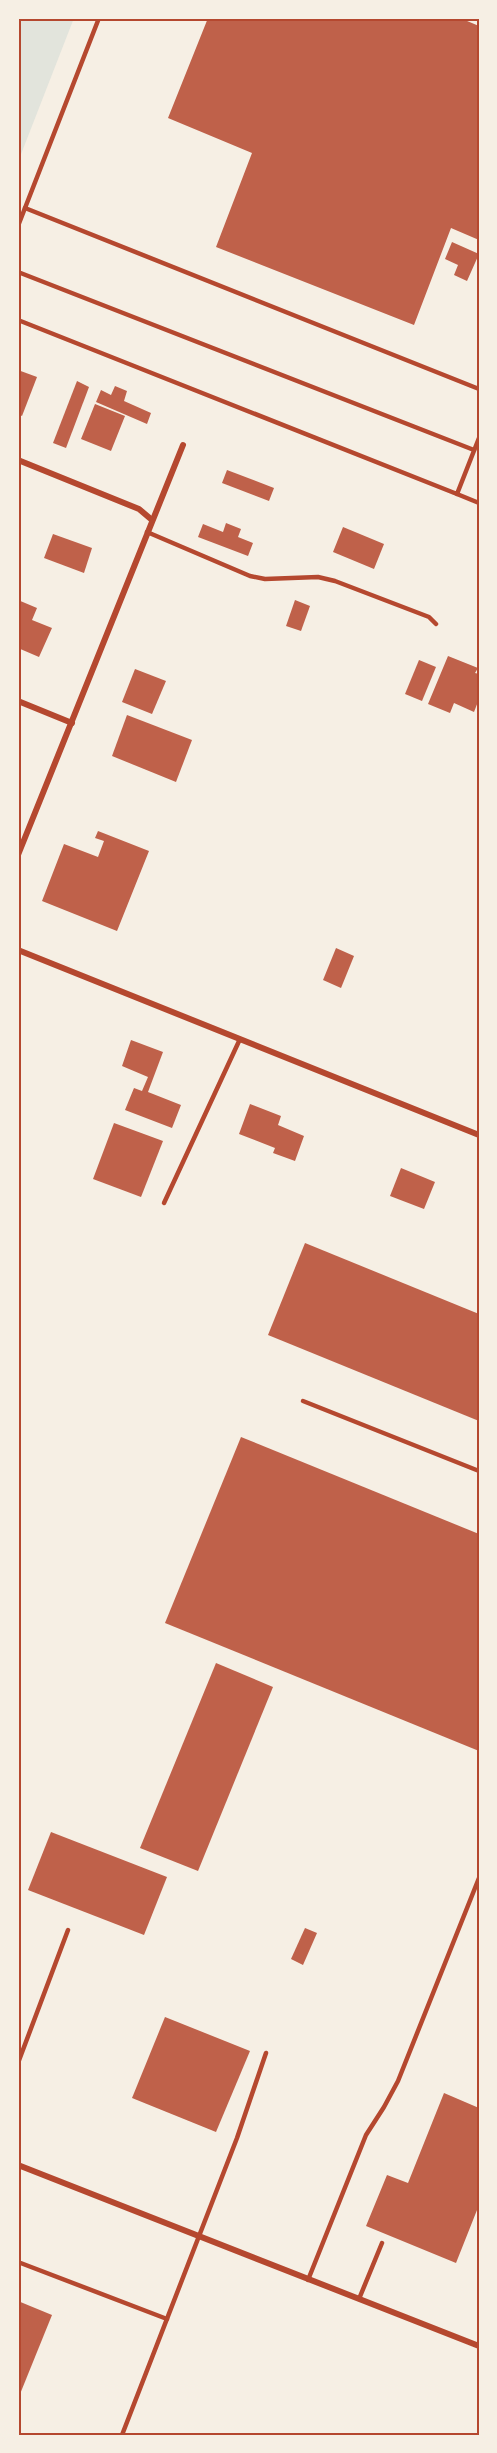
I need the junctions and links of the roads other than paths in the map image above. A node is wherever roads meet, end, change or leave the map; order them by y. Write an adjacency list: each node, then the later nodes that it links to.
1 (99, 18): 2 (lane)
2 (25, 208): 3 (lane); 6 (lane)
3 (18, 226)
4 (18, 272): 9 (lane)
5 (18, 320): 11 (lane)
6 (479, 389)
7 (479, 438): 9 (lane)
8 (183, 445): 13 (street)
9 (474, 450): 11 (lane)
10 (18, 460): 13 (street)
11 (457, 494): 12 (lane)
12 (479, 503)
13 (152, 520): 14 (street)
14 (147, 532): 15 (lane); 17 (street)
15 (436, 624)
16 (18, 701): 17 (street)
17 (72, 723): 18 (street)
18 (18, 855)
19 (18, 950): 20 (street)
20 (240, 1039): 21 (street); 22 (lane)
21 (479, 1135)
22 (164, 1203)
23 (303, 1401): 24 (lane)
24 (479, 1471)
25 (479, 1878): 33 (lane)
26 (68, 1930): 28 (lane)
27 (266, 2053): 30 (lane)
28 (18, 2063)
29 (18, 2165): 30 (street)
30 (199, 2237): 33 (street); 35 (lane)
31 (382, 2243): 34 (lane)
32 (18, 2262): 35 (lane)
33 (308, 2280): 34 (street)
34 (359, 2299): 36 (street)
35 (167, 2319): 37 (lane)
36 (479, 2346)
37 (122, 2435)

